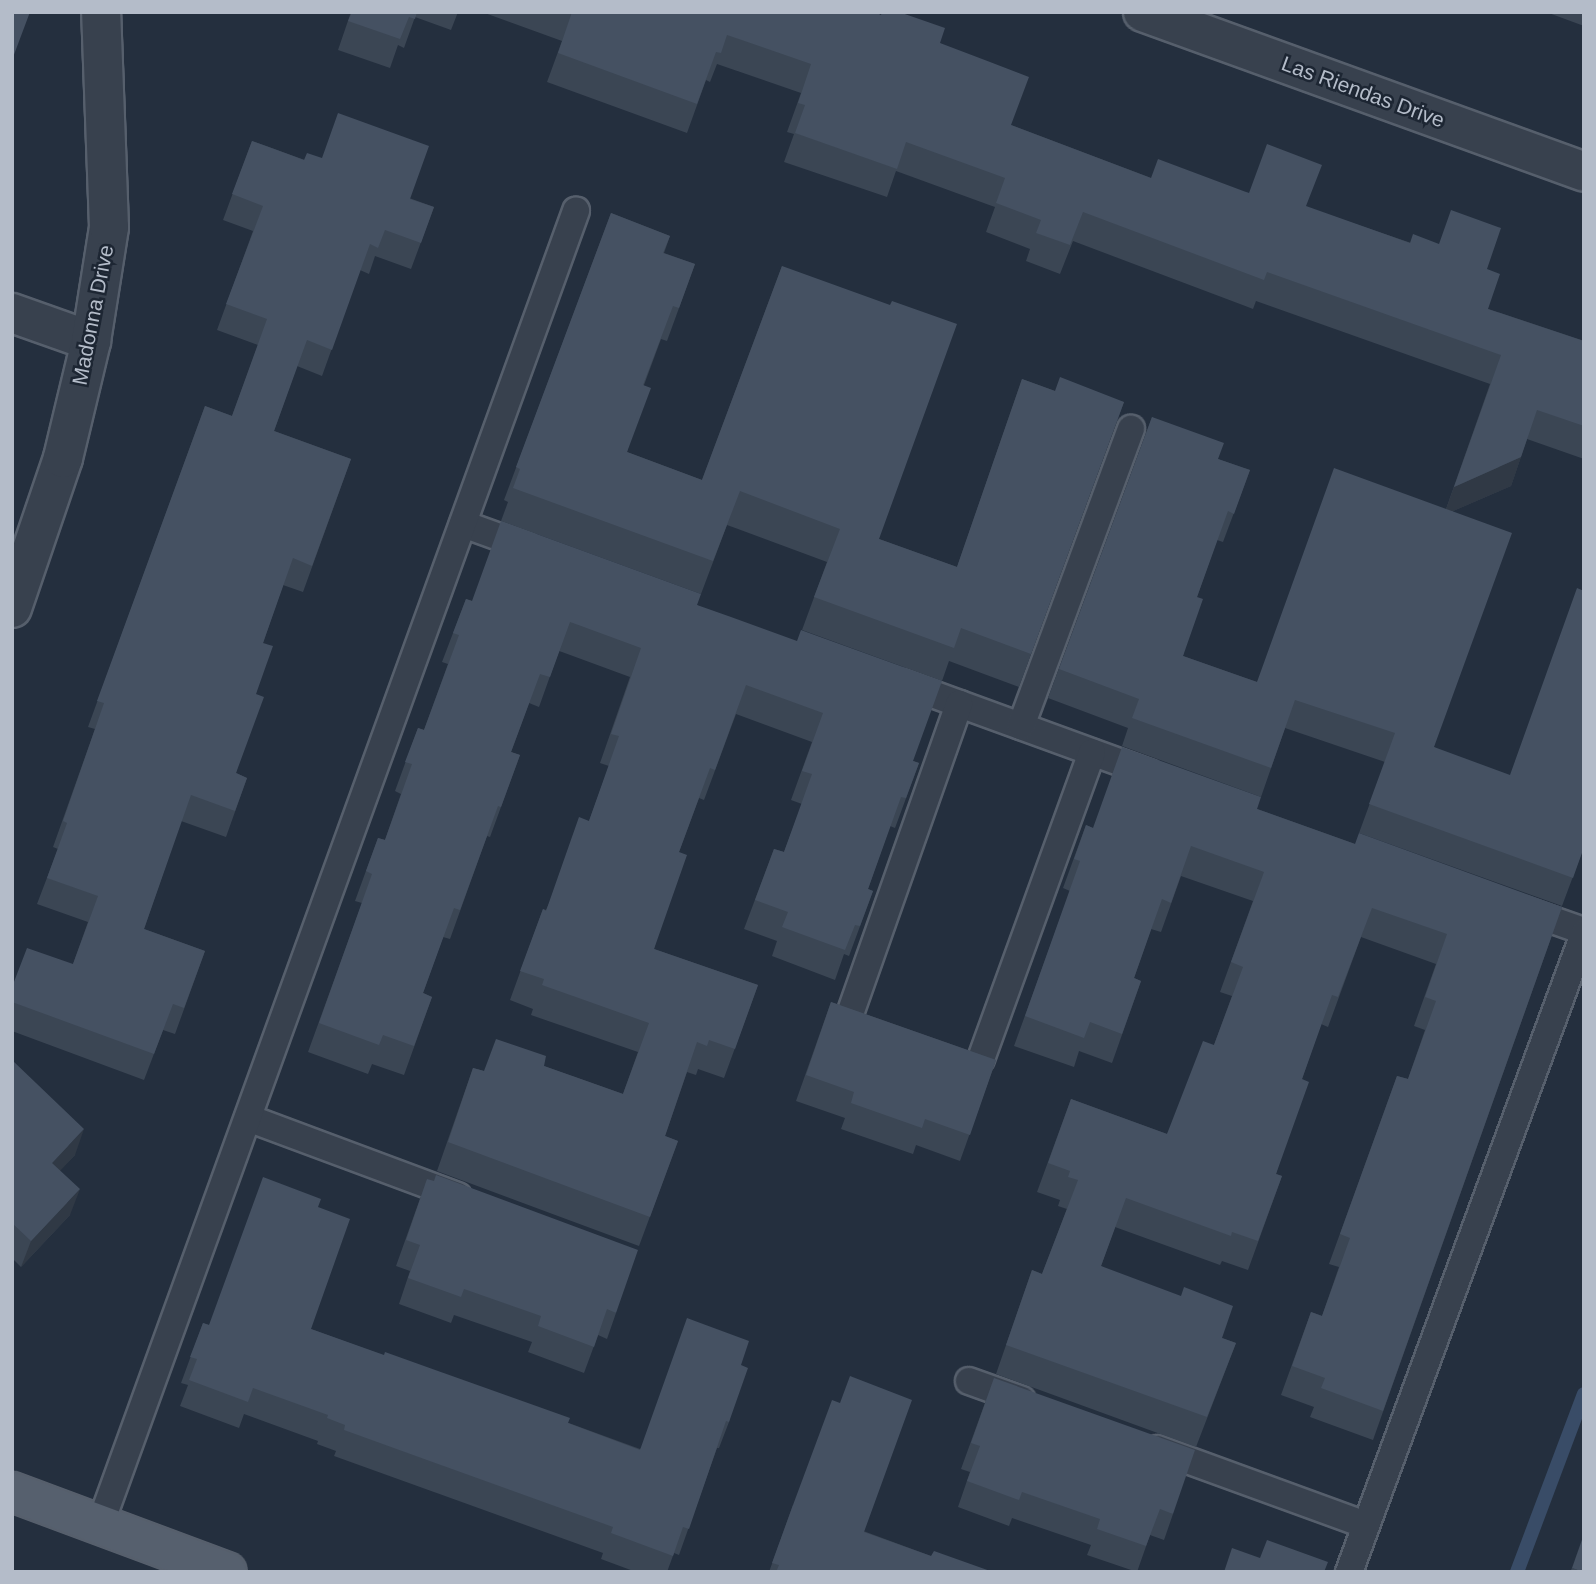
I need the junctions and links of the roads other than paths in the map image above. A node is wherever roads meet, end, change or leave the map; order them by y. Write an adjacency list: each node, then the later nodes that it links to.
1 (101, 12): 6 (street, Madonna Drive)
2 (1143, 12): 3 (street, Las Riendas Drive)
3 (1584, 172)
4 (576, 211): 8 (lane)
5 (12, 313): 6 (street)
6 (91, 341): 10 (street, Madonna Drive)
7 (1131, 429): 13 (lane)
8 (463, 524): 9 (lane); 20 (lane)
9 (554, 557)
10 (12, 608)
11 (880, 675): 12 (lane)
12 (958, 704): 13 (lane); 18 (lane)
13 (1021, 726): 14 (lane)
14 (1092, 752): 15 (lane); 19 (lane)
15 (1170, 781)
16 (1506, 903): 17 (lane)
17 (1584, 933): 27 (lane)
18 (850, 1014)
19 (981, 1059)
20 (248, 1118): 21 (lane); 26 (lane)
21 (479, 1204)
22 (969, 1381): 23 (lane)
23 (1046, 1409)
24 (1136, 1441): 27 (lane)
25 (12, 1492): 26 (main road)
26 (100, 1525): 28 (main road)
27 (1366, 1525): 29 (lane)
28 (227, 1572)
29 (1349, 1572)

